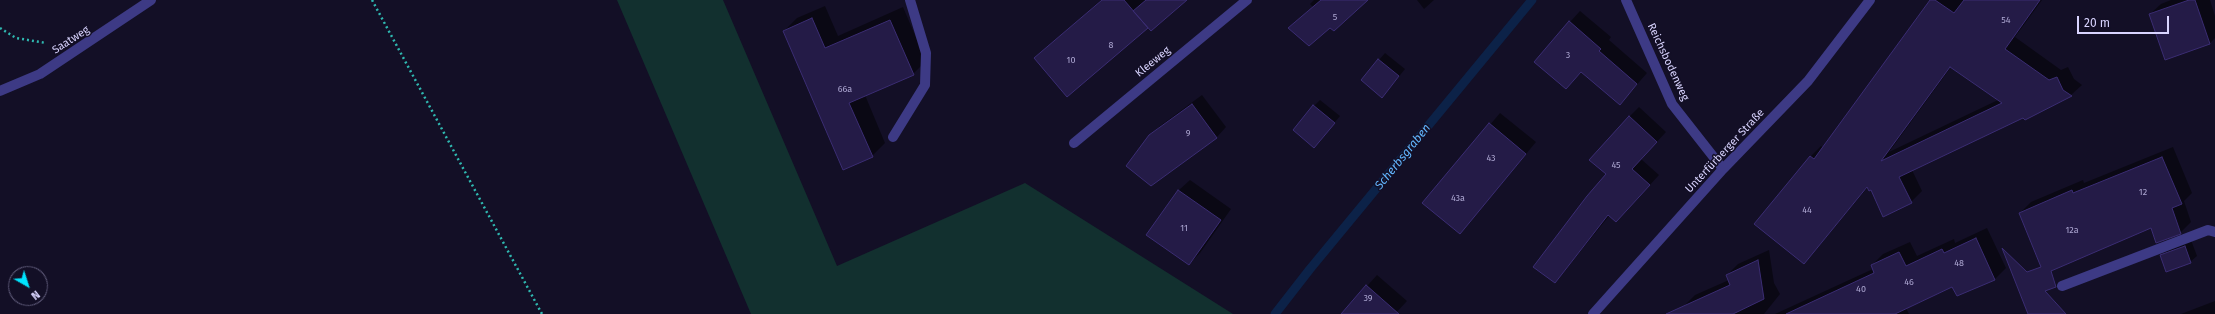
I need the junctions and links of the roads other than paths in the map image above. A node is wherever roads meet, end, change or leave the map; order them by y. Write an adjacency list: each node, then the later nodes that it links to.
1 (151, 0): 6 (street, Saatweg)
2 (910, 0): 7 (street)
3 (1247, 0): 8 (street, Kleeweg)
4 (1626, 0): 9 (street, Reichsbodenweg)
5 (1870, 0): 9 (street, Unterfürberger Straße)
6 (0, 91)
7 (893, 137)
8 (1074, 143)
9 (1723, 169): 12 (street, Unterfürberger Straße)
10 (2215, 232): 11 (street)
11 (2062, 286)
12 (1593, 314)

